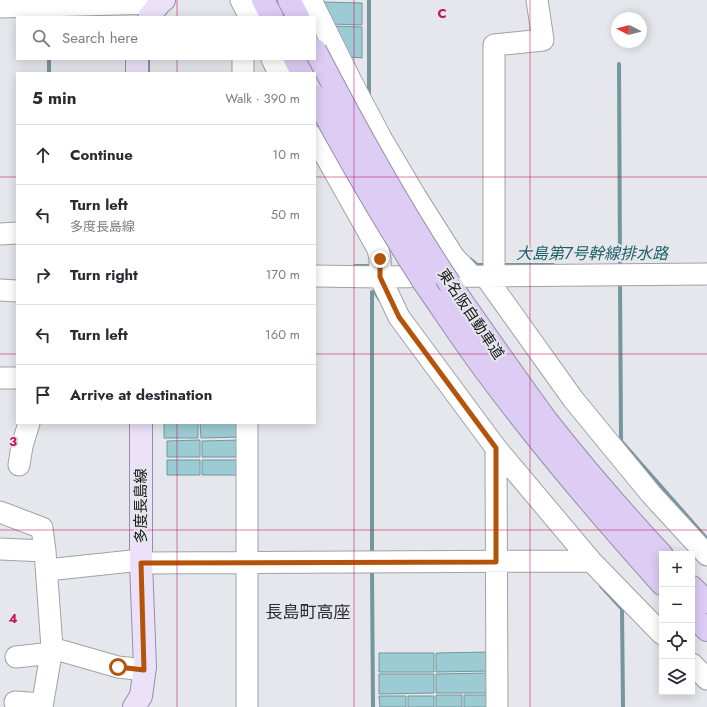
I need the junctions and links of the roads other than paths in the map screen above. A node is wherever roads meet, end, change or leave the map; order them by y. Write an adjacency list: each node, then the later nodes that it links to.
1 (289, 0): 8 (highway)
2 (311, 0): 22 (street)
3 (536, 0): 22 (street)
4 (0, 7): 5 (street)
5 (158, 7)
6 (248, 7): 7 (highway)
7 (270, 16)
8 (297, 16)
9 (316, 52): 37 (highway, 東名阪自動車道, bridge)
10 (137, 60): 14 (main road)
11 (243, 60): 15 (street)
12 (272, 60): 16 (street)
13 (296, 60): 17 (highway)
14 (137, 72)
15 (243, 72)
16 (278, 72)
17 (302, 72)
18 (316, 98): 44 (highway, 東名阪自動車道, bridge)
19 (316, 139): 25 (street)
20 (16, 233): 21 (street)
21 (0, 234)
22 (488, 272): 23 (street); 25 (street); 38 (street)
23 (707, 274)
24 (316, 276): 25 (street)
25 (380, 277): 33 (street)
26 (0, 290): 27 (street)
27 (16, 291)
28 (0, 378): 29 (street)
29 (16, 378)
30 (29, 424): 34 (street)
31 (141, 424): 40 (main road, 多度長島線)
32 (247, 424): 43 (street)
33 (496, 448): 41 (street); 42 (street)
34 (19, 465)
35 (0, 512): 39 (street)
36 (0, 549): 39 (street)
37 (659, 552)
38 (707, 555)
39 (46, 560): 40 (street); 50 (street)
40 (141, 561): 43 (street); 53 (main road, 多度長島線)
41 (591, 561): 42 (street); 49 (street)
42 (496, 562): 43 (street); 59 (street)
43 (248, 563): 58 (street)
44 (659, 581)
45 (695, 590): 46 (highway)
46 (707, 602)
47 (695, 618): 48 (highway)
48 (707, 630)
49 (659, 631)
50 (52, 650): 51 (street); 53 (street); 56 (street)
51 (16, 657)
52 (695, 667): 54 (street)
53 (144, 670): 57 (main road, 多度長島線)
54 (707, 679)
55 (15, 702): 56 (street)
56 (42, 706)
57 (134, 707)
58 (248, 707)
59 (498, 707)

